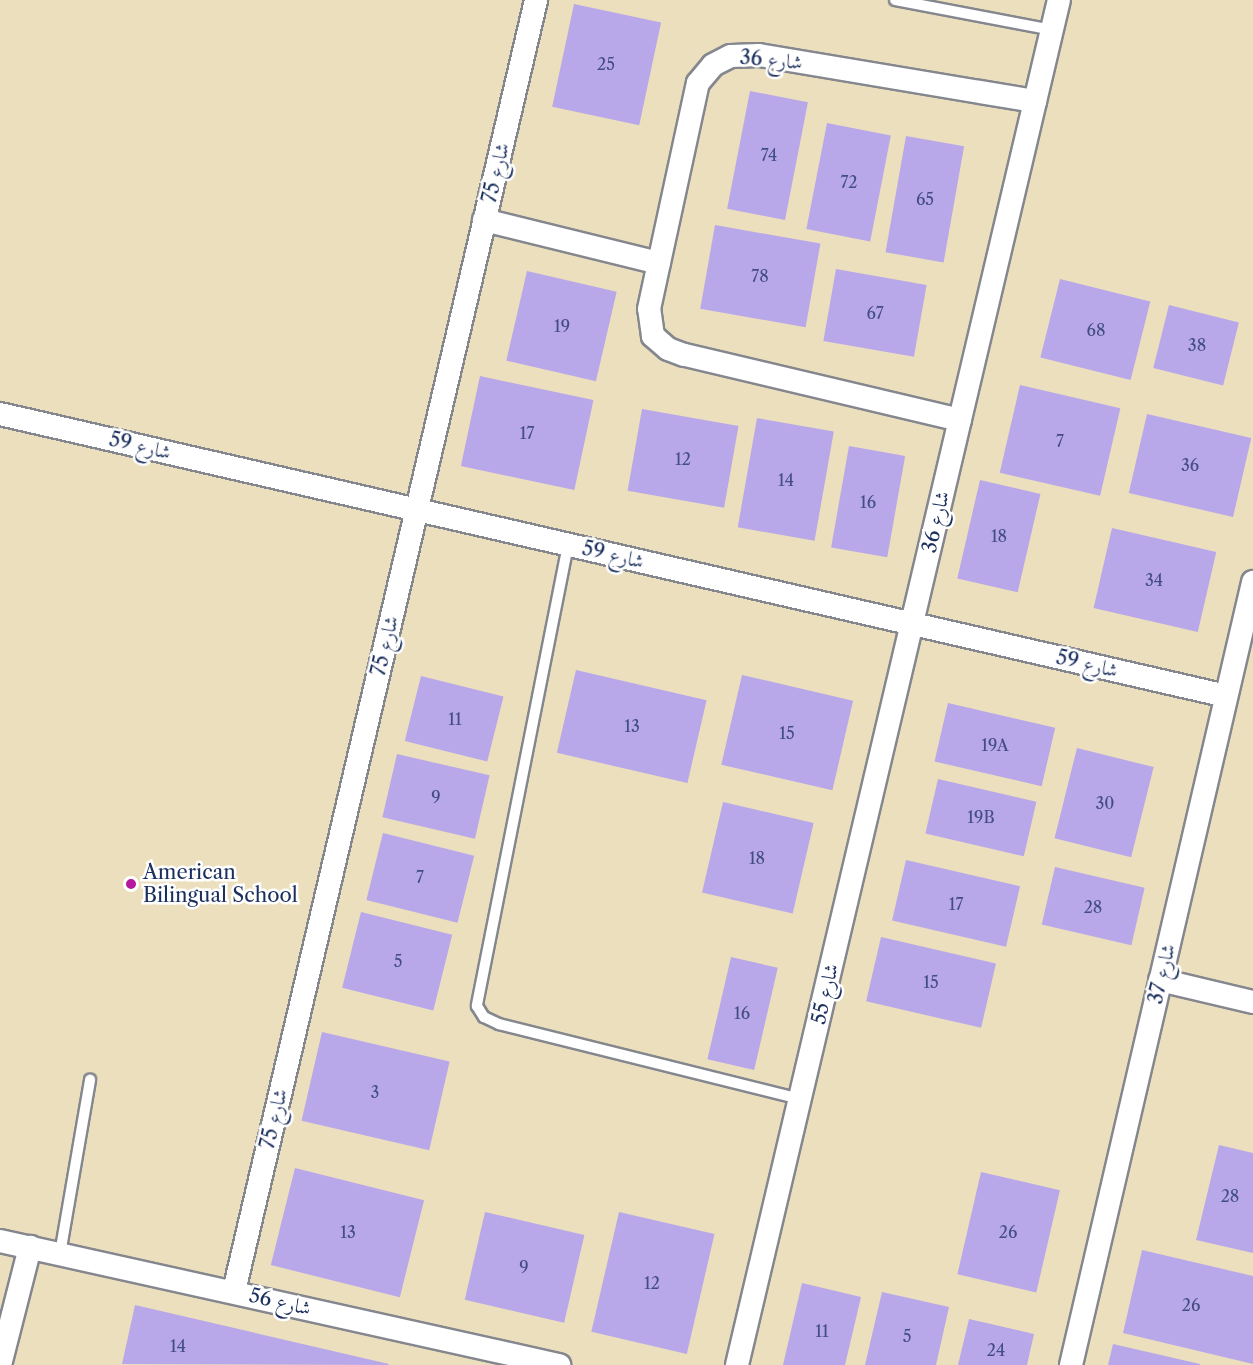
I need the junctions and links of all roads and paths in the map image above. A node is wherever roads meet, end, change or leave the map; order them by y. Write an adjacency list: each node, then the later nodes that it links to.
1 (536, 0): 6 (street, شارع 75)
2 (895, 0): 4 (lane)
3 (1059, 0): 4 (street, شارع 36)
4 (1052, 30): 5 (street, شارع 36)
5 (1035, 101): 7 (street, شارع 36); 9 (street, شارع 36)
6 (484, 220): 7 (street); 10 (street, شارع 75)
7 (659, 263): 9 (street, شارع 36)
8 (0, 414): 10 (street, شارع 59)
9 (960, 420): 14 (street, شارع 36)
10 (417, 510): 11 (street, شارع 59); 23 (street, شارع 75)
11 (568, 545): 14 (street, شارع 59); 19 (lane)
12 (1253, 582): 13 (street, شارع 37)
13 (1249, 614): 15 (street, شارع 37)
14 (913, 624): 15 (street, شارع 59); 19 (street, شارع 55)
15 (1226, 696): 16 (street, شارع 37)
16 (1160, 980): 17 (street); 27 (street, شارع 37)
17 (1253, 1002)
18 (90, 1080): 22 (lane)
19 (800, 1098): 26 (street, شارع 55)
20 (0, 1241): 21 (street, شارع 56)
21 (30, 1247): 22 (street, شارع 56); 24 (street)
22 (60, 1254): 23 (street, شارع 56)
23 (234, 1292): 25 (street, شارع 56)
24 (0, 1365)
25 (559, 1365)
26 (737, 1365)
27 (1071, 1365)

